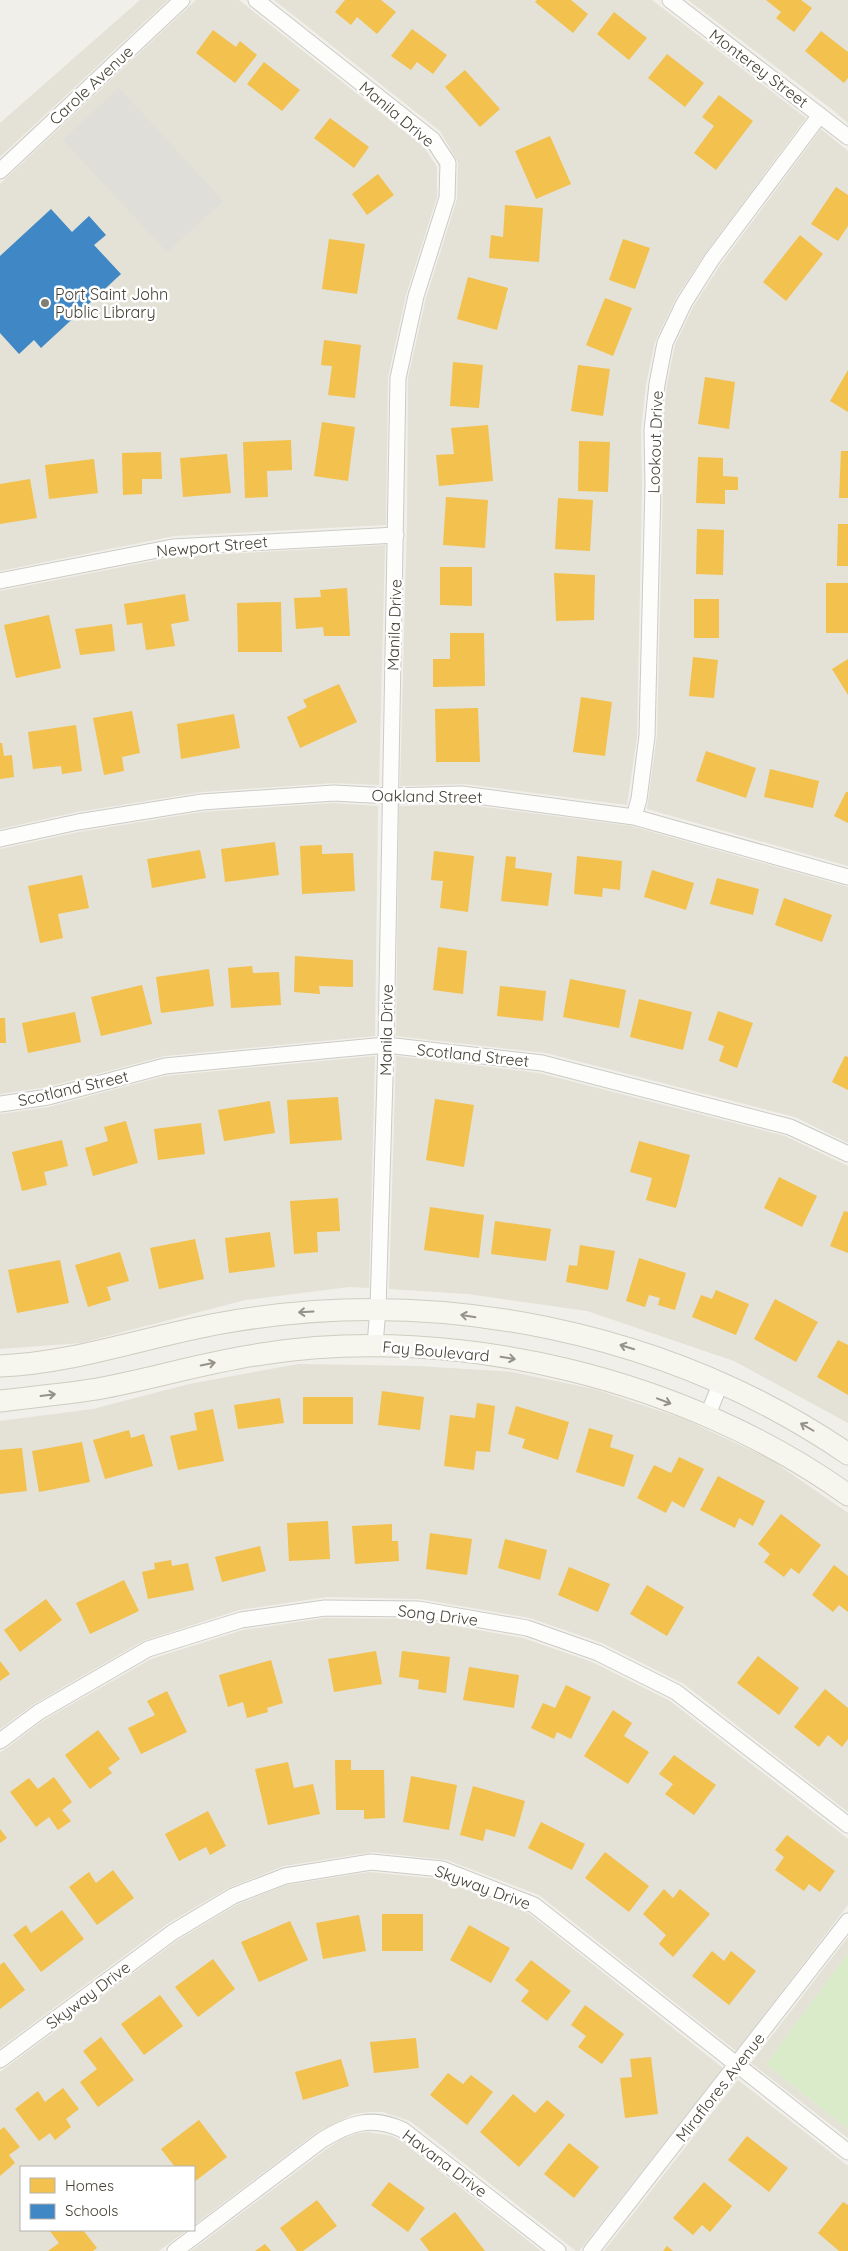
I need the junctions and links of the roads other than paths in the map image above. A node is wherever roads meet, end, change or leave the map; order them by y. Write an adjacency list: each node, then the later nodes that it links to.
1 (182, 0): 6 (street, Carole Avenue)
2 (256, 0): 7 (street, Manila Drive)
3 (670, 0): 4 (street, Monterey Street)
4 (820, 115): 5 (street, Monterey Street); 10 (street, Lookout Drive)
5 (848, 137)
6 (0, 171)
7 (396, 535): 8 (street, Newport Street); 9 (street, Manila Drive)
8 (0, 581)
9 (389, 796): 10 (street, Oakland Street); 11 (street, Oakland Street); 13 (street, Manila Drive)
10 (634, 817): 12 (street, Oakland Street)
11 (0, 839)
12 (848, 877)
13 (386, 1045): 14 (street, Scotland Street); 15 (street, Scotland Street); 16 (street, Manila Drive)
14 (0, 1104)
15 (848, 1154)
16 (378, 1308): 17 (street, Manila Drive); 18 (main road, one-way to 18); 19 (main road, one-way to 16)
17 (375, 1346): 20 (main road, Fay Boulevard, one-way to 17); 21 (main road, Fay Boulevard, one-way to 21)
18 (0, 1366)
19 (721, 1382): 21 (street); 22 (main road, one-way to 19)
20 (0, 1401)
21 (707, 1417): 23 (main road, Fay Boulevard)
22 (848, 1454)
23 (848, 1495)
24 (0, 1741): 25 (street, Song Drive)
25 (848, 1825)
26 (848, 1921): 28 (street, Miraflores Avenue)
27 (0, 2060): 28 (street, Skyway Drive)
28 (737, 2066): 29 (street, Skyway Drive); 32 (street, Miraflores Avenue)
29 (848, 2152)
30 (175, 2251): 31 (street, Havana Drive)
31 (558, 2251)
32 (591, 2251)

